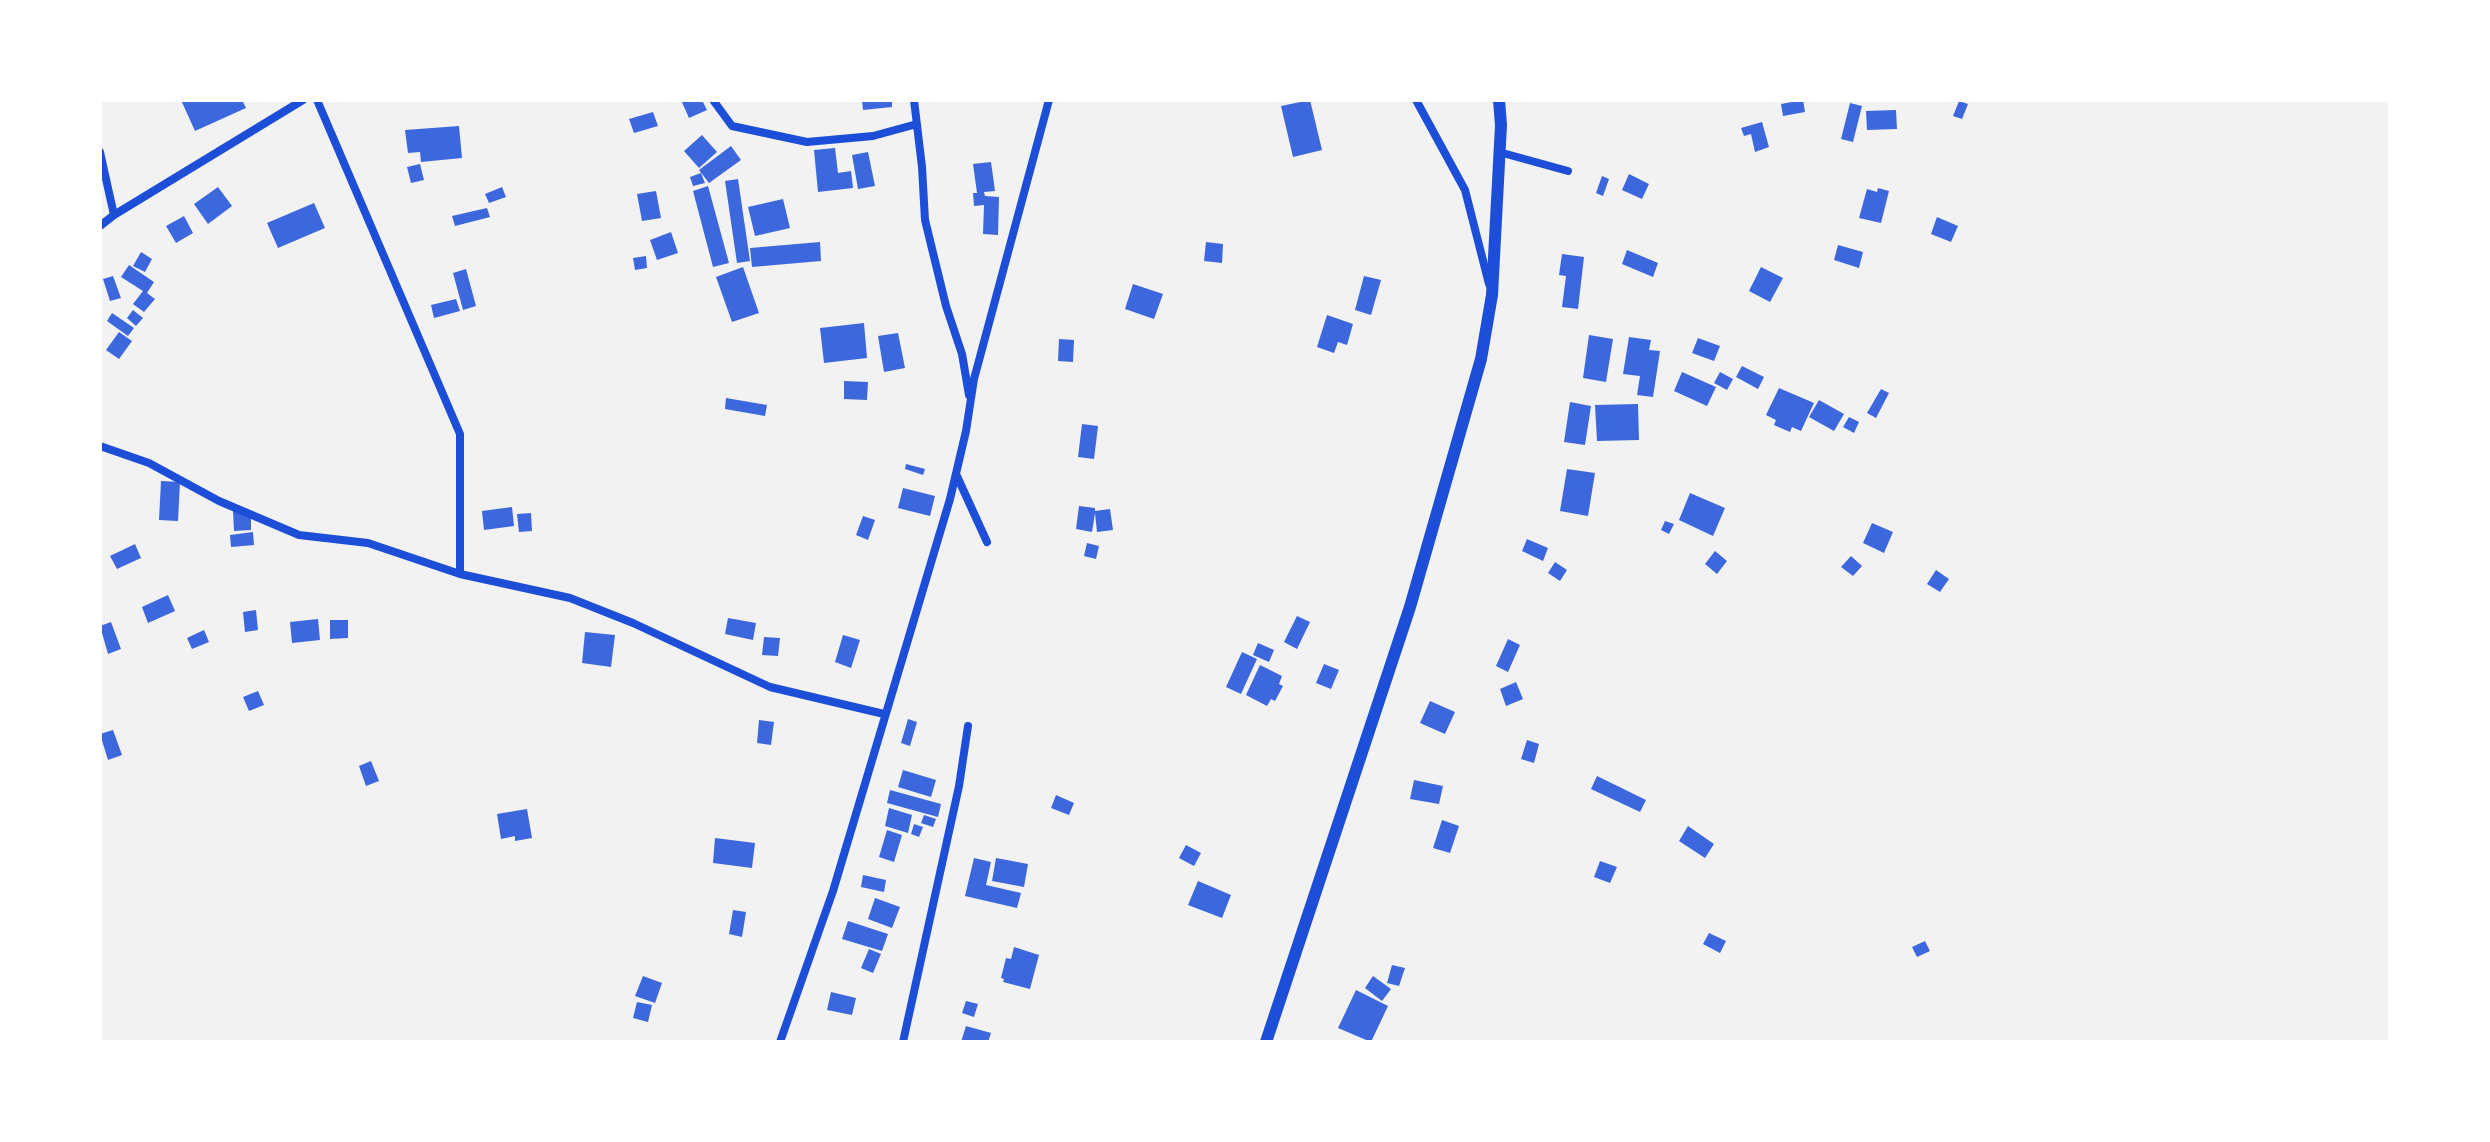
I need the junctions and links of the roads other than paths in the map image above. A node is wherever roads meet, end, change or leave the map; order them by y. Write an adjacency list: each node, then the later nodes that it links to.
1 (303, 100): 12 (street)
2 (317, 100): 19 (street)
3 (713, 100): 8 (street)
4 (914, 100): 8 (street)
5 (1049, 100): 15 (street)
6 (1416, 100): 14 (street)
7 (1499, 100): 10 (main road)
8 (917, 124): 15 (street)
9 (100, 152): 12 (street)
10 (1499, 152): 11 (street); 14 (main road)
11 (1568, 171)
12 (114, 215): 13 (street)
13 (100, 226)
14 (1492, 295): 24 (main road)
15 (970, 400): 17 (street)
16 (100, 446): 19 (street)
17 (956, 474): 18 (street); 20 (street)
18 (987, 542)
19 (460, 574): 20 (street)
20 (884, 714): 22 (street)
21 (968, 726): 23 (street)
22 (780, 1042)
23 (903, 1042)
24 (1266, 1042)

